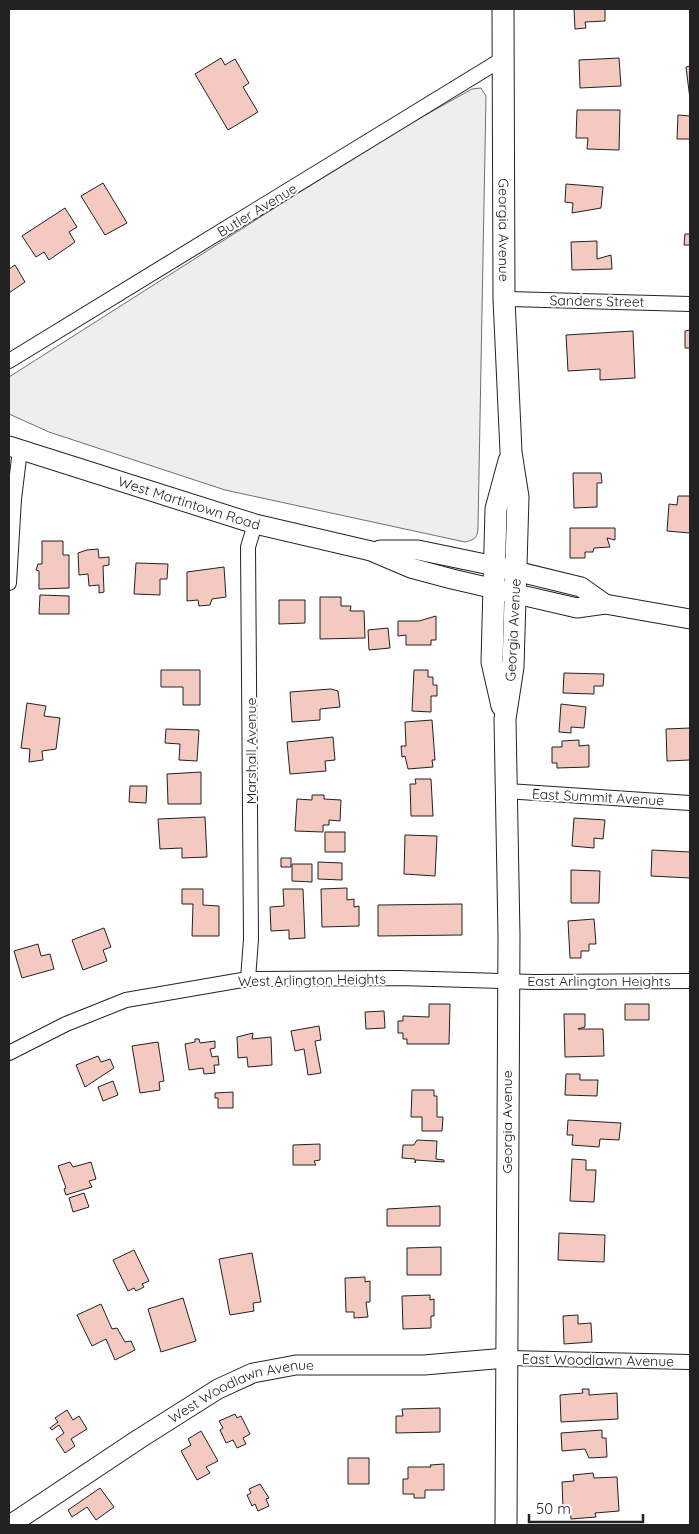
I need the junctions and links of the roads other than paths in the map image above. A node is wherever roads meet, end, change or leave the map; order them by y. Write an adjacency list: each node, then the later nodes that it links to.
1 (503, 9): 2 (main road, Georgia Avenue)
2 (504, 58): 3 (main road, Georgia Avenue); 5 (street, Butler Avenue)
3 (504, 299): 4 (street, Sanders Street); 7 (main road, Georgia Avenue)
4 (690, 304)
5 (9, 361)
6 (14, 448): 8 (main road, West Martintown Road); 12 (street)
7 (511, 452): 10 (main road, Georgia Avenue); 11 (main road, Georgia Avenue)
8 (255, 524): 9 (main road, West Martintown Road); 20 (street, Marshall Avenue)
9 (372, 550): 10 (main road, West Martintown Road); 13 (main road, West Martintown Road)
10 (495, 566): 11 (main road, West Martintown Road); 13 (main road, Georgia Avenue)
11 (516, 571): 14 (main road, Georgia Avenue); 15 (main road, West Martintown Road)
12 (9, 583)
13 (494, 589): 14 (main road, West Martintown Road); 17 (main road, Georgia Avenue)
14 (515, 593): 15 (main road, West Martintown Road); 17 (main road, Georgia Avenue)
15 (604, 604): 16 (main road)
16 (690, 620)
17 (505, 719): 18 (main road, Georgia Avenue)
18 (506, 791): 19 (street, East Summit Avenue); 21 (main road, Georgia Avenue)
19 (690, 803)
20 (248, 979): 21 (street, West Arlington Heights); 23 (street, West Arlington Heights)
21 (508, 980): 22 (street, East Arlington Heights); 24 (main road, Georgia Avenue)
22 (690, 981)
23 (9, 1053)
24 (506, 1358): 25 (street, East Woodlawn Avenue); 26 (main road, West Woodlawn Avenue); 27 (main road, Georgia Avenue)
25 (690, 1362)
26 (10, 1524)
27 (506, 1525)

